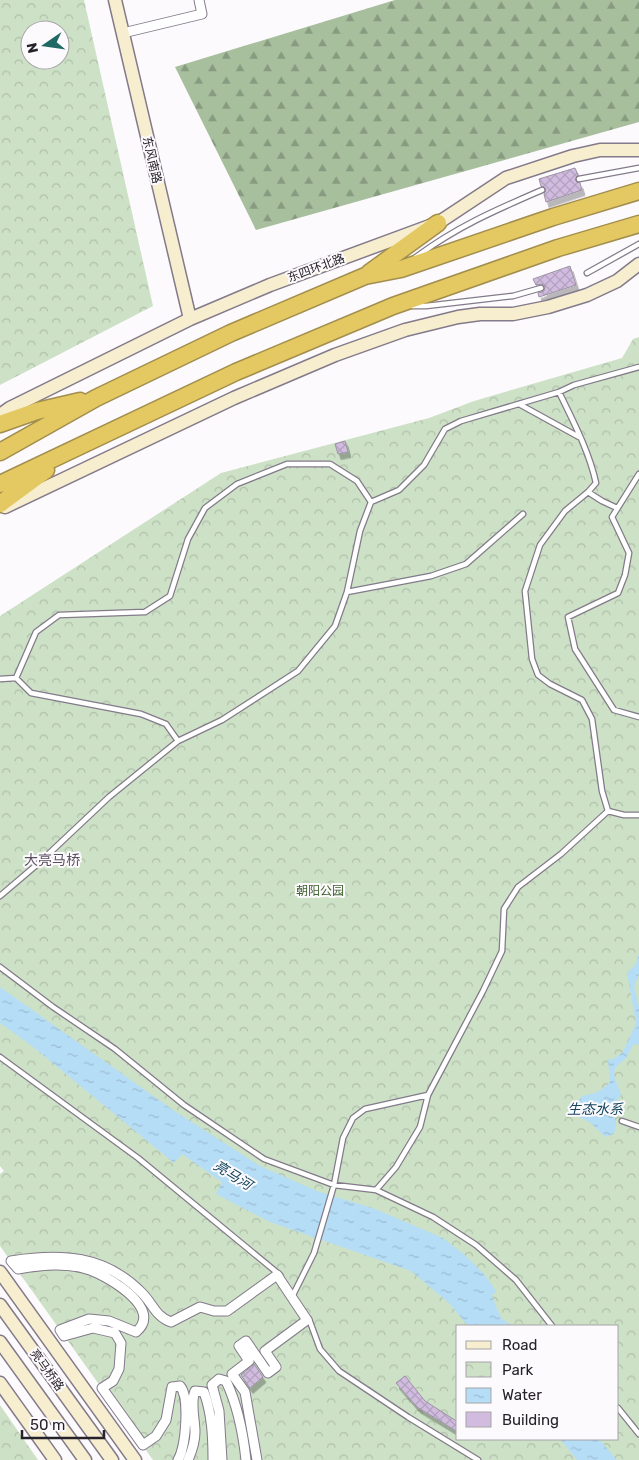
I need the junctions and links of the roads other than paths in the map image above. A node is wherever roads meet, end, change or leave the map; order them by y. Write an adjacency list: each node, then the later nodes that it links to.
1 (115, 0): 3 (street, 东风南路)
2 (199, 0): 3 (street)
3 (122, 33): 18 (street, 东风南路)
4 (639, 150): 9 (street, 东四环北路)
5 (639, 168): 6 (lane)
6 (579, 179)
7 (542, 190): 13 (lane)
8 (639, 192): 13 (highway, 东四环北路)
9 (438, 223): 15 (highway); 18 (street, 东四环北路)
10 (639, 224): 17 (highway)
11 (639, 244): 14 (lane)
12 (639, 264): 34 (street)
13 (401, 269): 15 (highway, 东四环北路)
14 (587, 273)
15 (365, 276): 21 (highway, 东四环北路)
16 (541, 288): 17 (lane)
17 (393, 306): 26 (highway)
18 (190, 319): 23 (street, 东四环北路)
19 (639, 366): 20 (lane)
20 (559, 392): 22 (lane); 25 (lane)
21 (96, 398): 24 (highway); 27 (highway, 东四环北路)
22 (519, 404): 25 (lane); 31 (lane)
23 (0, 416)
24 (0, 424)
25 (579, 437): 30 (lane)
26 (78, 446): 29 (highway); 32 (highway)
27 (0, 452)
28 (639, 474): 33 (lane)
29 (0, 484)
30 (588, 492): 33 (lane); 41 (lane)
31 (371, 502): 36 (lane); 37 (lane)
32 (0, 504)
33 (617, 508): 39 (lane)
34 (0, 509)
35 (523, 514): 36 (lane)
36 (347, 592): 40 (lane)
37 (16, 678): 38 (lane); 40 (lane)
38 (0, 679)
39 (639, 717)
40 (178, 740): 43 (lane)
41 (608, 811): 42 (lane); 46 (lane)
42 (639, 815)
43 (0, 896)
44 (0, 967): 49 (lane)
45 (0, 1056): 52 (lane)
46 (428, 1095): 49 (lane); 50 (lane)
47 (622, 1120): 48 (lane)
48 (639, 1127)
49 (334, 1185): 50 (lane); 52 (lane)
50 (376, 1190): 54 (lane)
51 (0, 1272): 62 (street)
52 (293, 1294): 69 (lane)
53 (0, 1305): 61 (street, 亮马桥路)
54 (551, 1325)
55 (0, 1342): 60 (street, 亮马桥路)
56 (0, 1383): 59 (street)
57 (619, 1409): 58 (lane)
58 (639, 1434)
59 (55, 1460)
60 (85, 1460)
61 (112, 1460)
62 (135, 1460)
63 (178, 1460): 68 (street)
64 (188, 1460): 65 (street)
65 (213, 1460)
66 (222, 1460): 67 (street)
67 (246, 1460)
68 (258, 1460)
69 (478, 1460)

